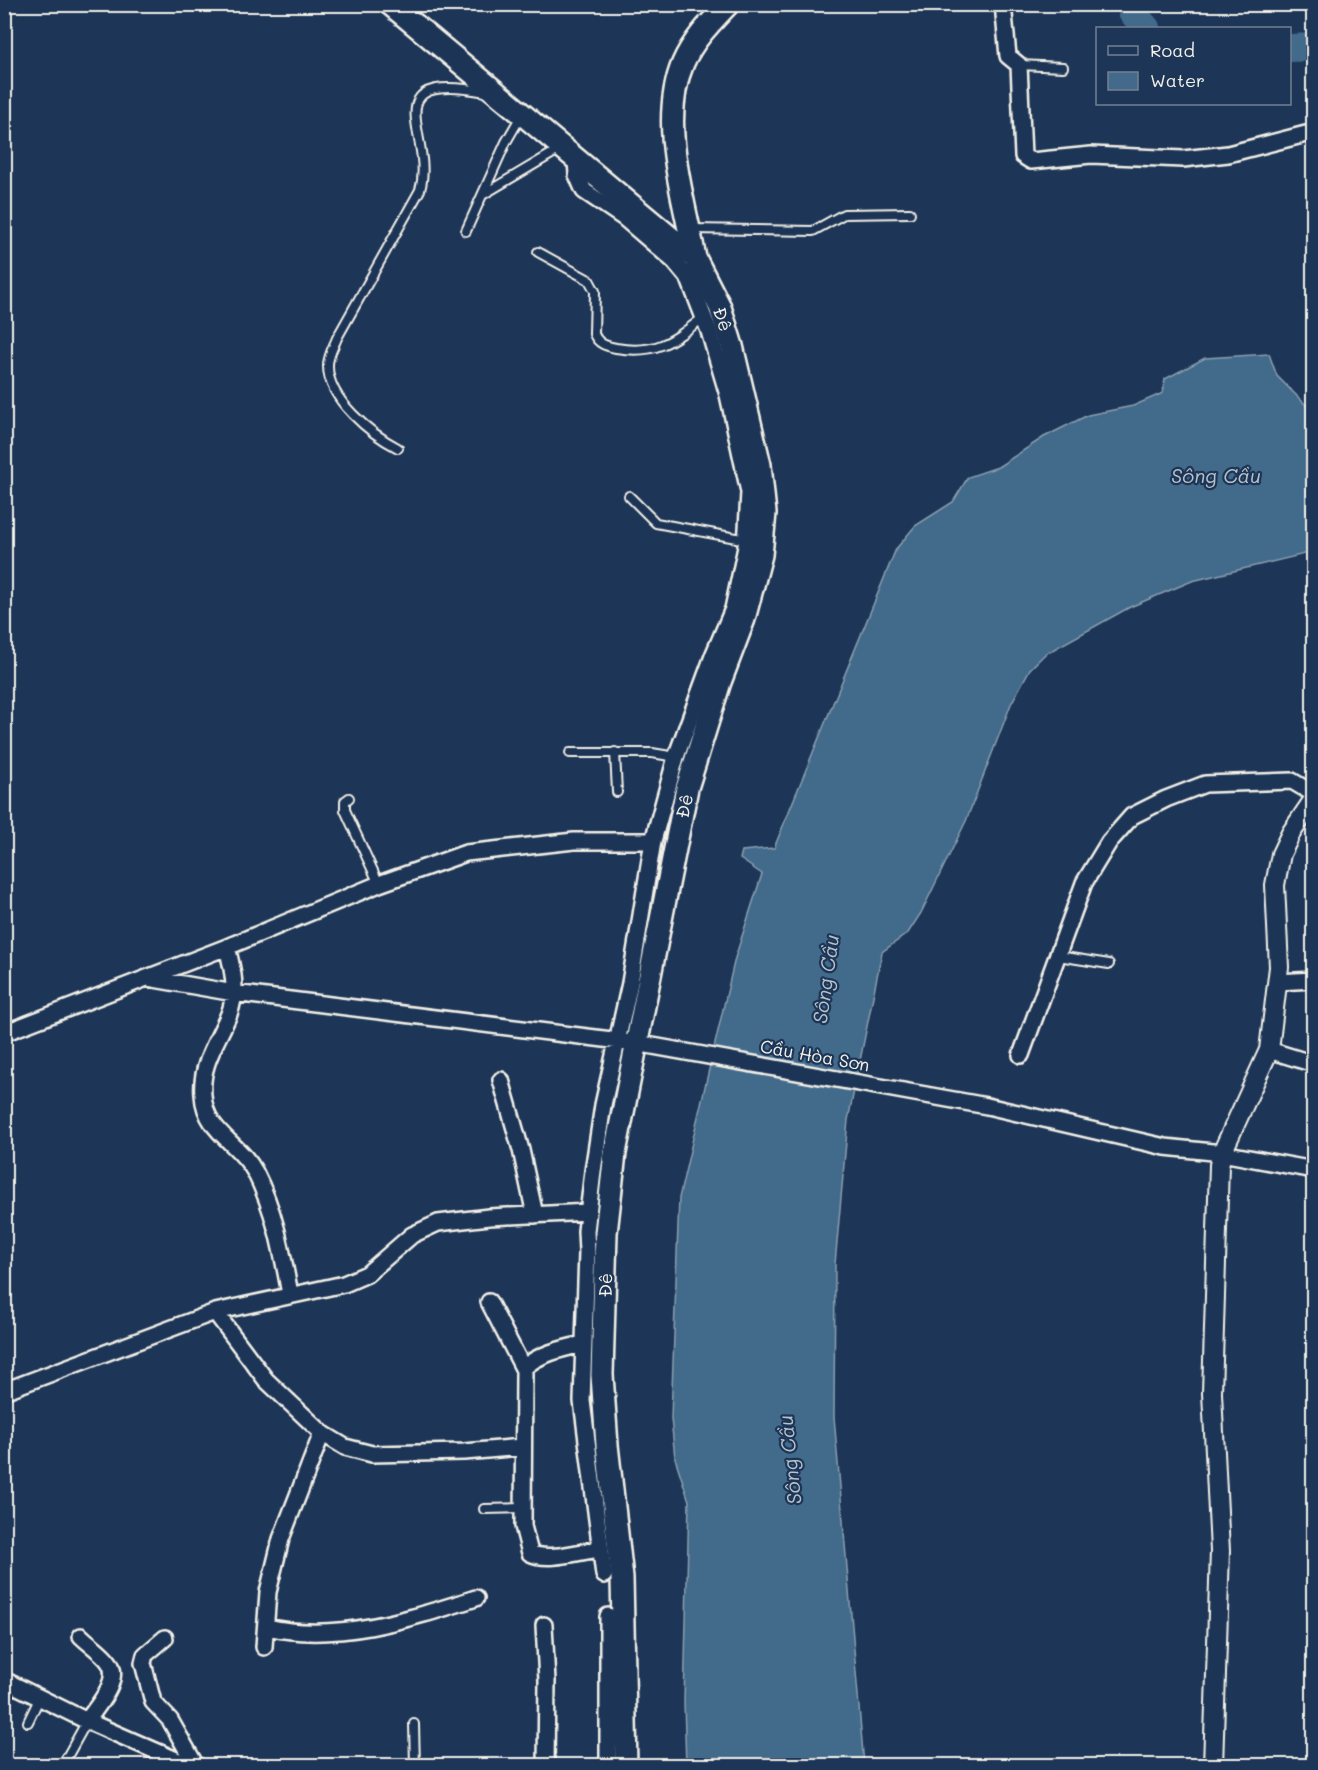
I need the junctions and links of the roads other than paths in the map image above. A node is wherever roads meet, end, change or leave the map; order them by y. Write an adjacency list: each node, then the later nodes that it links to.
1 (390, 4): 6 (main road, Đê)
2 (728, 4): 12 (main road)
3 (1003, 4): 4 (street)
4 (1019, 65): 5 (lane); 8 (street)
5 (1063, 67)
6 (500, 94): 7 (main road, Đê); 17 (lane)
7 (522, 113): 9 (main road, Đê); 10 (lane)
8 (1306, 134)
9 (570, 153): 10 (lane); 15 (main road, Đê); 16 (street)
10 (484, 194): 13 (lane)
11 (910, 213): 12 (lane)
12 (690, 229): 15 (main road)
13 (466, 231)
14 (538, 252): 16 (lane)
15 (695, 258): 37 (main road, Đê)
16 (704, 317): 19 (street)
17 (398, 448)
18 (629, 496): 19 (lane)
19 (747, 540): 22 (street)
20 (615, 752): 21 (lane); 22 (lane); 23 (lane)
21 (570, 753)
22 (676, 758): 27 (street)
23 (617, 792)
24 (1314, 794): 30 (street)
25 (349, 798): 28 (lane)
26 (1314, 799): 34 (street)
27 (653, 841): 28 (street); 37 (street)
28 (379, 884): 29 (street)
29 (227, 947): 32 (street); 35 (street)
30 (1058, 956): 31 (lane); 39 (street)
31 (1109, 964)
32 (148, 978): 35 (street, Cầu Hòa Sơn); 36 (street)
33 (1314, 980): 34 (street)
34 (1277, 982): 38 (street)
35 (234, 993): 37 (street, Cầu Hòa Sơn); 46 (street)
36 (4, 1033)
37 (626, 1042): 42 (street, Cầu Hòa Sơn); 44 (street); 76 (main road, Đê)
38 (1269, 1050): 40 (street); 42 (street)
39 (1022, 1055)
40 (1314, 1064)
41 (501, 1080): 45 (street)
42 (1222, 1153): 43 (street, Cầu Hòa Sơn); 77 (street)
43 (1314, 1170)
44 (588, 1212): 45 (street); 49 (street)
45 (535, 1215): 46 (street)
46 (290, 1294): 48 (street)
47 (489, 1302): 50 (street)
48 (215, 1312): 51 (street); 52 (street)
49 (583, 1344): 50 (street); 56 (street)
50 (524, 1368): 53 (street)
51 (4, 1391)
52 (322, 1433): 53 (street); 61 (street)
53 (522, 1447): 54 (street)
54 (522, 1508): 55 (lane); 56 (street)
55 (484, 1509)
56 (600, 1549): 57 (street)
57 (604, 1575)
58 (476, 1598): 61 (street)
59 (608, 1616): 75 (street)
60 (544, 1626): 74 (street)
61 (267, 1627): 64 (street)
62 (81, 1636): 67 (street)
63 (165, 1638): 72 (street)
64 (264, 1647)
65 (4, 1680): 66 (street)
66 (40, 1696): 67 (street); 68 (lane)
67 (87, 1721): 70 (lane); 71 (street)
68 (28, 1722)
69 (414, 1724): 73 (lane)
70 (62, 1766)
71 (190, 1766)
72 (196, 1766)
73 (415, 1766)
74 (546, 1766)
75 (608, 1766)
76 (627, 1766)
77 (1213, 1766)

